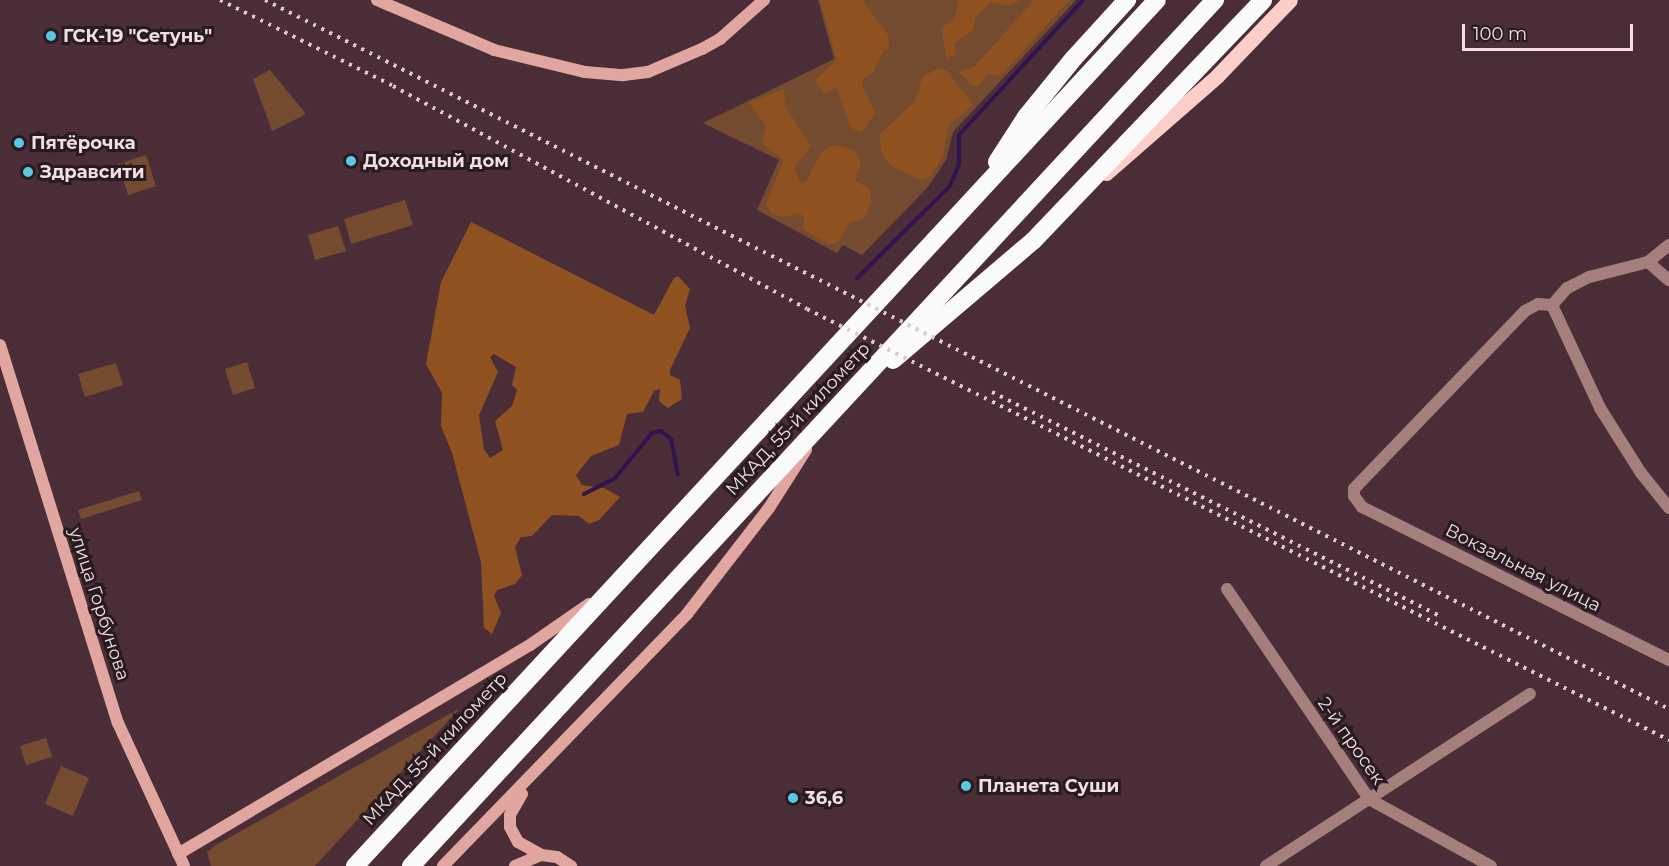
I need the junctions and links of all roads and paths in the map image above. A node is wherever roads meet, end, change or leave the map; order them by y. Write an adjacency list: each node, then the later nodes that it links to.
1 (377, 0): 2 (street)
2 (764, 0)
3 (1127, 0): 9 (highway)
4 (1157, 0): 9 (highway, МКАД, 55-й километр)
5 (1215, 0): 15 (highway, МКАД, 55-й километр)
6 (1263, 0): 8 (highway)
7 (1290, 0): 8 (main road)
8 (1084, 189): 15 (highway)
9 (968, 207): 18 (highway, МКАД, 55-й километр)
10 (1669, 245): 11 (street)
11 (1648, 262): 12 (street); 13 (street)
12 (1669, 280)
13 (1552, 305): 17 (street); 20 (street, Вокзальная улица)
14 (0, 345): 25 (street, улица Горбунова)
15 (847, 397): 16 (highway, МКАД, 55-й километр)
16 (826, 420): 22 (street); 28 (highway, МКАД, 55-й километр)
17 (1669, 508)
18 (636, 565): 25 (street); 27 (highway, МКАД, 55-й километр)
19 (1227, 589): 23 (street, 2-й просек)
20 (1669, 660)
21 (1530, 694): 23 (street)
22 (535, 774): 24 (street); 29 (street)
23 (1369, 799): 26 (street, 2-й просек); 32 (street)
24 (541, 855): 30 (street); 31 (street)
25 (181, 860)
26 (1488, 865)
27 (355, 866)
28 (411, 866)
29 (443, 866)
30 (515, 866)
31 (571, 866)
32 (1266, 866)

